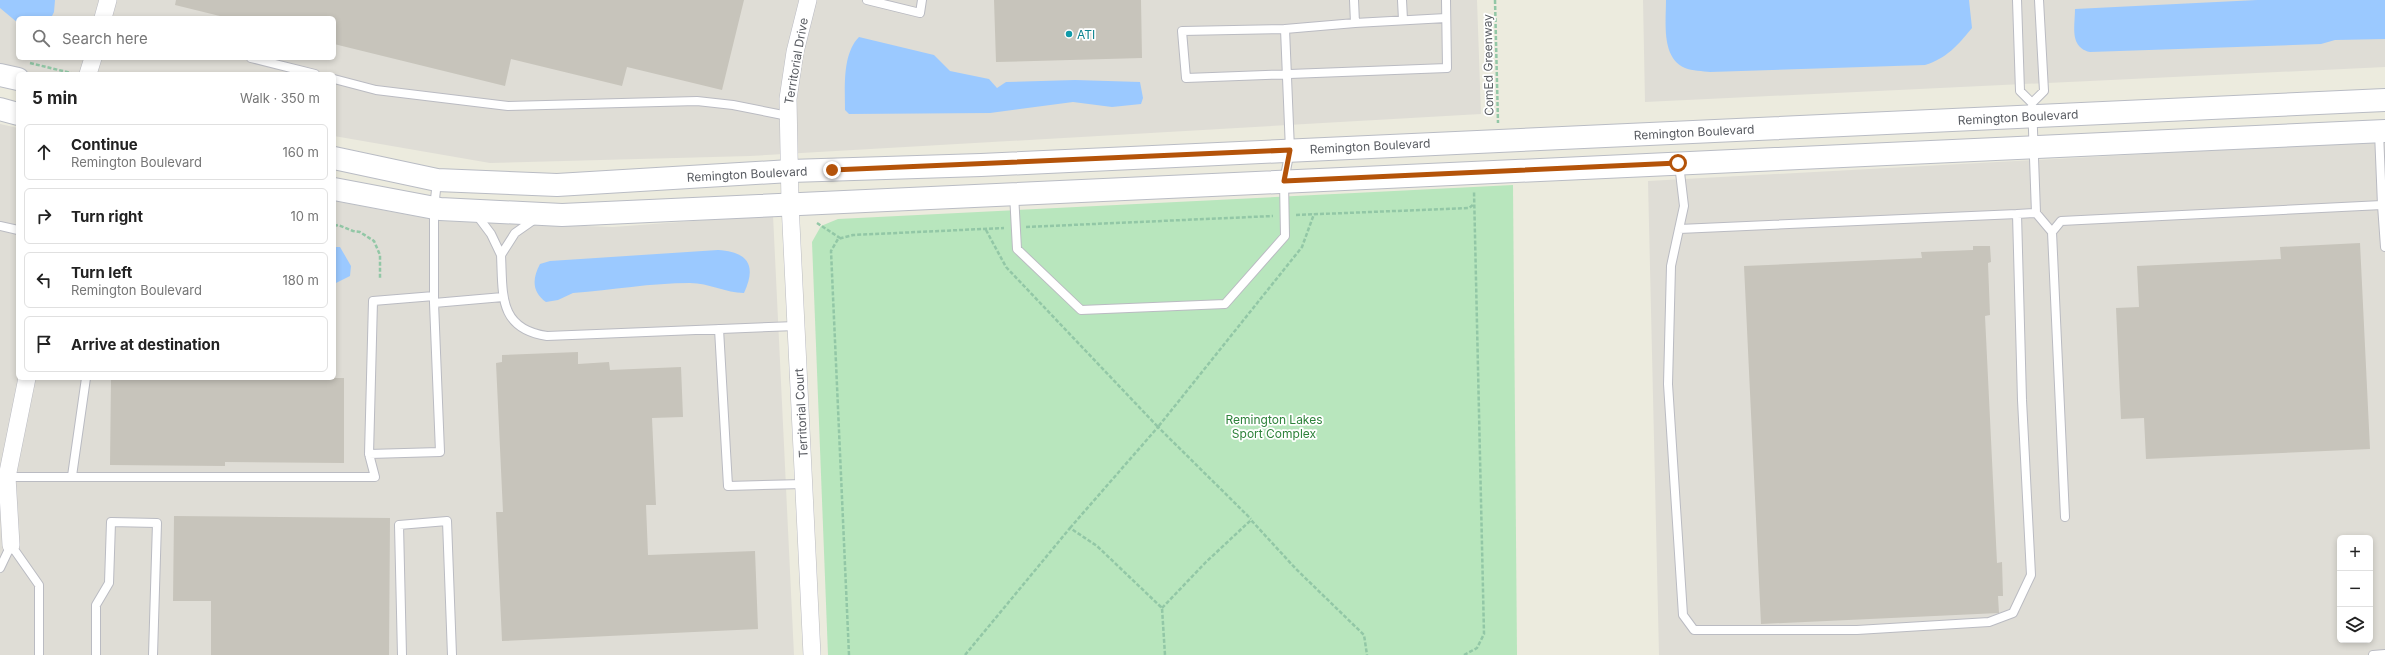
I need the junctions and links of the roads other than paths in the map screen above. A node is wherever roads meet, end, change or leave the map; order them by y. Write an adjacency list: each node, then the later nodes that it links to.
1 (108, 0): 10 (street)
2 (808, 0): 27 (street, Territorial Drive)
3 (867, 0): 4 (lane)
4 (922, 0)
5 (1354, 0): 13 (lane)
6 (1402, 0): 12 (lane)
7 (1446, 0): 11 (lane)
8 (2017, 0): 24 (lane)
9 (2039, 0): 24 (lane)
10 (104, 16)
11 (1446, 18): 12 (lane); 21 (lane)
12 (1403, 20): 13 (lane)
13 (1355, 22): 14 (lane)
14 (1285, 29): 21 (lane); 21 (lane)
15 (92, 60): 18 (street)
16 (259, 60): 19 (lane)
17 (16, 72): 20 (street)
18 (89, 72)
19 (306, 72)
20 (0, 75)
21 (1285, 76): 30 (lane)
22 (336, 80): 27 (lane)
23 (2385, 100): 24 (street, Remington Boulevard)
24 (2032, 109): 29 (lane); 30 (street, Remington Boulevard)
25 (0, 110): 26 (street)
26 (16, 114)
27 (788, 116): 33 (street, Territorial Drive)
28 (2382, 131): 29 (street); 39 (lane)
29 (2034, 147): 32 (street); 42 (lane)
30 (1290, 150): 33 (street, Remington Boulevard); 35 (lane)
31 (336, 158): 34 (street, Remington Boulevard)
32 (1678, 163): 35 (street); 46 (lane)
33 (790, 171): 34 (street, Remington Boulevard); 38 (street, Territorial Court)
34 (437, 180): 40 (lane)
35 (1284, 181): 37 (street); 37 (lane)
36 (336, 189): 40 (street)
37 (1014, 193): 38 (street)
38 (790, 203): 43 (street); 53 (street, Territorial Court)
39 (2382, 205): 48 (lane); 49 (lane)
40 (434, 208): 41 (street); 52 (lane)
41 (473, 211): 43 (street); 50 (lane)
42 (2036, 213): 44 (lane); 48 (lane)
43 (542, 214): 50 (lane)
44 (2017, 214): 46 (lane); 46 (lane)
45 (0, 226): 47 (lane)
46 (1679, 228)
47 (16, 230)
48 (2052, 232): 61 (lane)
49 (2385, 247)
50 (501, 255): 51 (lane)
51 (503, 297): 52 (lane); 54 (lane)
52 (434, 300): 57 (lane); 57 (lane)
53 (796, 326): 54 (lane); 60 (street, Territorial Court)
54 (719, 329): 60 (lane)
55 (27, 380): 58 (street)
56 (86, 380): 59 (lane)
57 (369, 454): 59 (lane)
58 (4, 476): 59 (lane); 62 (street)
59 (72, 476)
60 (804, 484): 70 (street, Territorial Court)
61 (2065, 517)
62 (7, 541): 63 (lane); 65 (lane)
63 (0, 568)
64 (2385, 654): 71 (lane)
65 (39, 655)
66 (96, 655): 67 (lane)
67 (153, 655)
68 (402, 655): 69 (lane)
69 (452, 655)
70 (812, 655)
71 (2373, 655)

